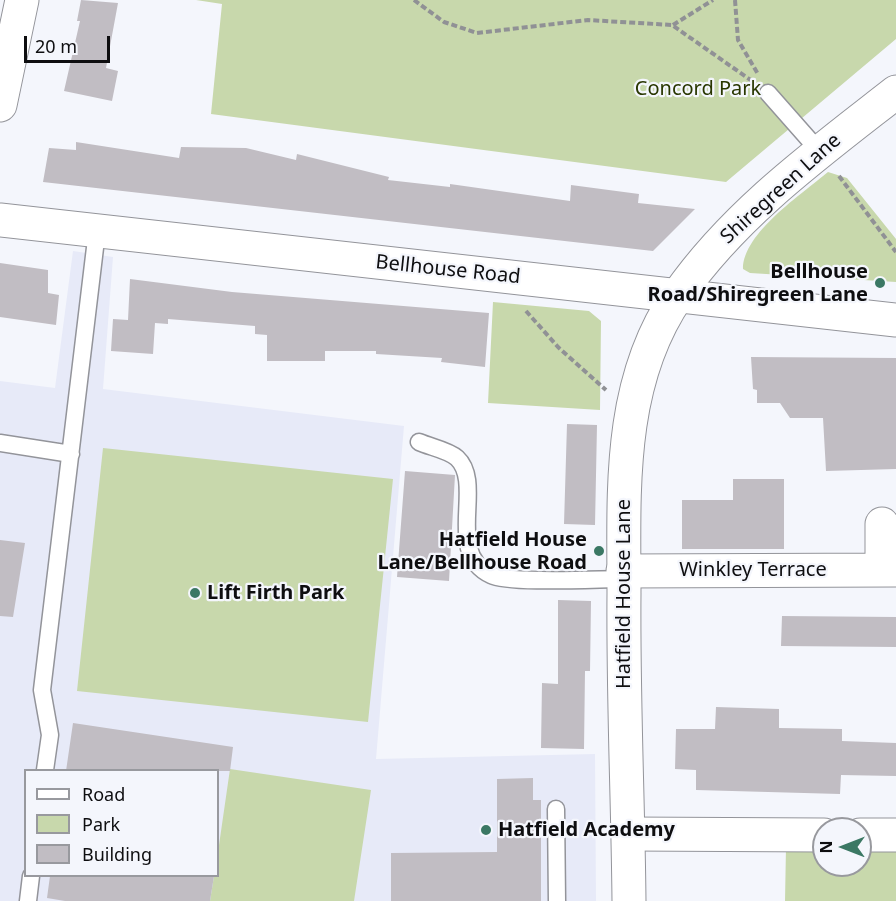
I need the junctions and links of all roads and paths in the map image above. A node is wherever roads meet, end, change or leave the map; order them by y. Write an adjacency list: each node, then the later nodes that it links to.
1 (22, 0): 8 (street)
2 (414, 0): 5 (path)
3 (713, 0): 5 (path)
4 (735, 0): 7 (path)
5 (672, 25): 7 (path)
6 (896, 92): 9 (street, Shiregreen Lane)
7 (768, 93): 9 (lane)
8 (0, 105)
9 (820, 152): 12 (path); 14 (street, Shiregreen Lane)
10 (0, 220): 11 (street, Bellhouse Road)
11 (97, 231): 13 (street, Bellhouse Road); 19 (lane)
12 (896, 252)
13 (497, 276): 14 (street, Bellhouse Road); 16 (path)
14 (677, 296): 15 (street, Bellhouse Road); 16 (street, Hatfield House Lane)
15 (896, 320)
16 (631, 413): 22 (street, Hatfield House Lane)
17 (419, 442): 22 (lane)
18 (0, 444): 19 (lane)
19 (71, 454): 23 (lane)
20 (882, 524): 21 (street, Winkley Terrace)
21 (889, 570): 22 (street, Winkley Terrace)
22 (623, 575): 25 (street, Hatfield House Lane)
23 (45, 769)
24 (556, 809): 31 (lane)
25 (628, 834): 26 (street); 32 (street, Hatfield House Lane)
26 (812, 835)
27 (872, 835): 28 (street)
28 (896, 836)
29 (31, 877): 30 (lane)
30 (28, 901)
31 (556, 901)
32 (629, 901)

